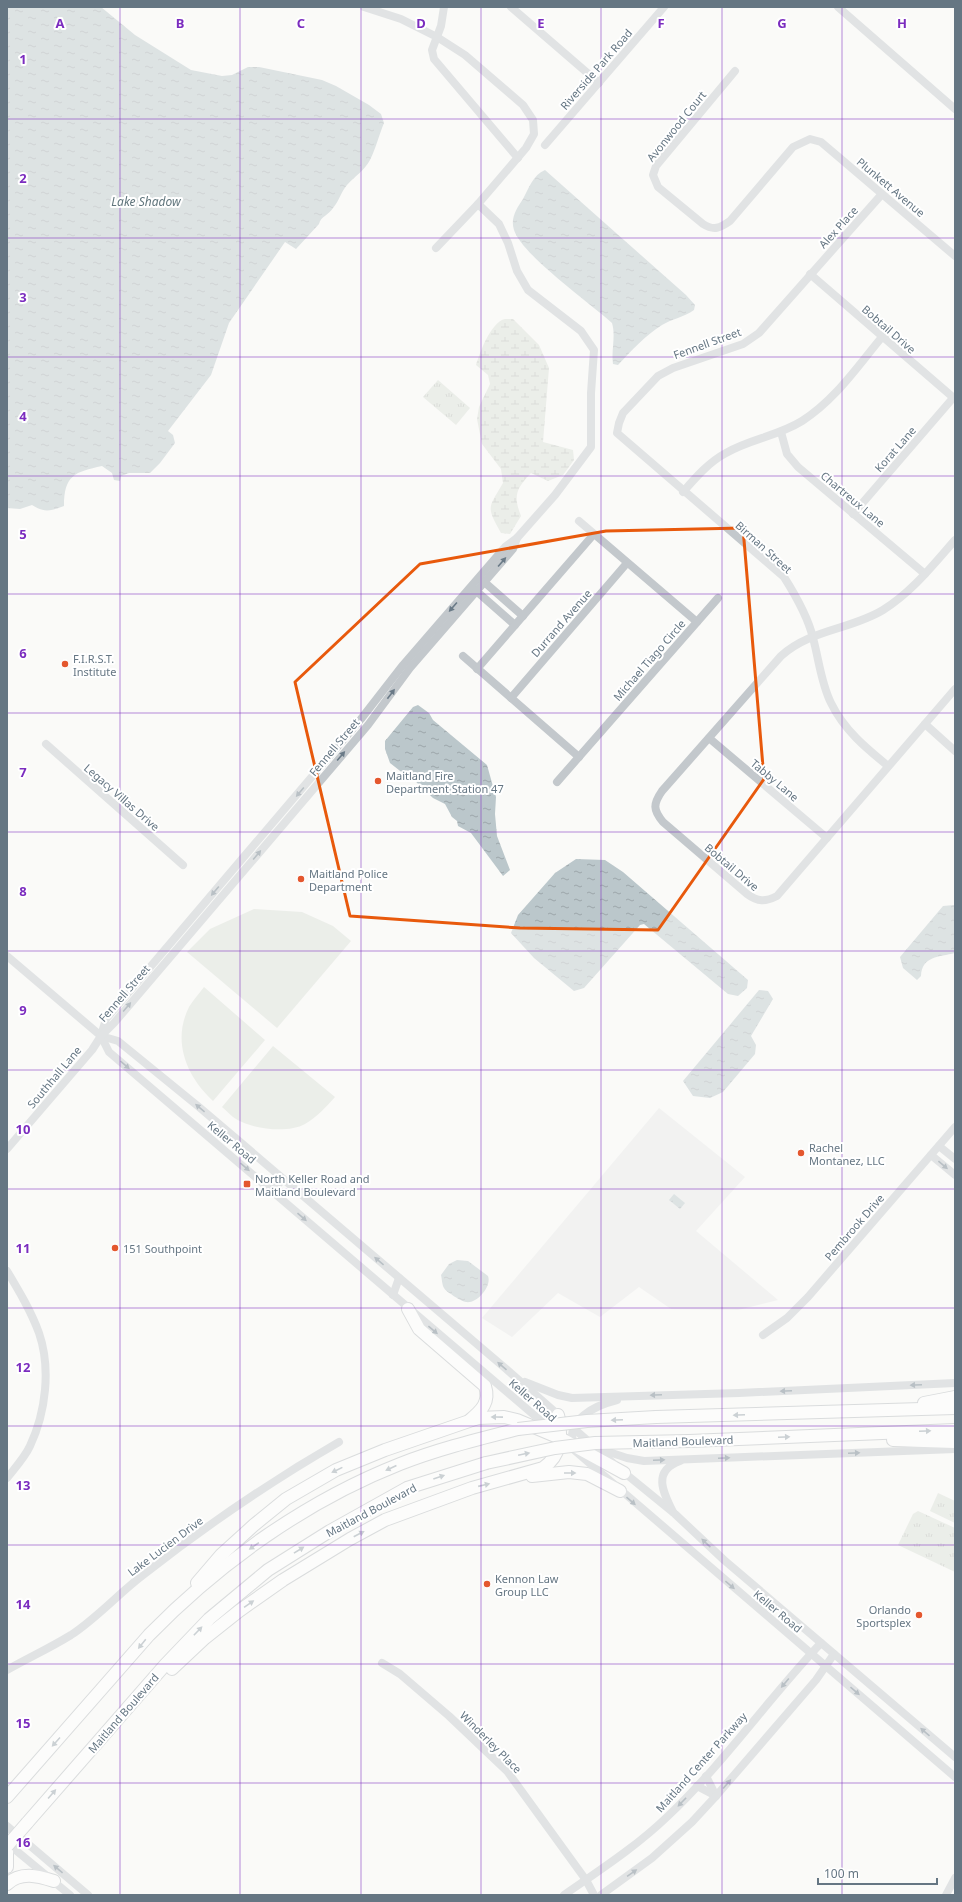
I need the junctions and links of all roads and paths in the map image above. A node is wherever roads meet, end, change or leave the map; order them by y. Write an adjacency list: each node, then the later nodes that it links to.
1 (364, 7): 6 (street)
2 (444, 7): 6 (street)
3 (511, 7): 8 (street)
4 (664, 7): 8 (street, Riverside Park Road)
5 (838, 7): 9 (street)
6 (437, 37): 12 (street); 12 (street)
7 (735, 71): 10 (street, Avonwood Court)
8 (599, 83): 11 (street, Riverside Park Road)
9 (955, 109)
10 (810, 139): 13 (street, Plunkett Avenue)
11 (545, 145)
12 (518, 158): 14 (street)
13 (882, 194): 16 (street, Plunkett Avenue); 17 (street, Alex Place)
14 (478, 204): 15 (street); 29 (street, Fennell Street)
15 (436, 248)
16 (955, 256)
17 (810, 274): 18 (street, Bobtail Drive); 21 (street, Fennell Street)
18 (882, 337): 19 (street, Bobtail Drive); 20 (street)
19 (954, 398): 23 (street, Korat Lane)
20 (781, 432): 22 (street); 23 (street, Chartreux Lane)
21 (617, 433): 22 (street, Birman Street)
22 (683, 492): 37 (street, Birman Street)
23 (853, 514): 28 (street, Chartreux Lane)
24 (579, 521): 25 (street, Michael Tiago Circle)
25 (594, 534): 27 (street, Michael Tiago Circle); 34 (street)
26 (955, 540): 28 (street, Bobtail Drive)
27 (627, 562): 35 (street, Michael Tiago Circle); 41 (street, Durrand Avenue)
28 (925, 574): 37 (street, Bobtail Drive)
29 (482, 580): 30 (street, Fennell Street); 32 (street)
30 (474, 589): 33 (street); 42 (street, Fennell Street, one-way to 42); 44 (street, Fennell Street, one-way to 30)
31 (718, 598): 35 (street)
32 (506, 602): 33 (street); 34 (street)
33 (499, 611): 36 (street)
34 (523, 616): 36 (street)
35 (697, 622): 50 (street, Michael Tiago Circle)
36 (515, 625): 39 (street)
37 (813, 636): 46 (street, Bobtail Drive); 51 (street, Birman Street)
38 (463, 656): 39 (street)
39 (477, 669): 41 (street)
40 (955, 689): 43 (street, Bobtail Drive)
41 (511, 698): 50 (street)
42 (361, 719): 44 (street); 45 (street, Fennell Street)
43 (925, 724): 49 (street); 51 (street, Bobtail Drive)
44 (368, 725): 47 (street, Fennell Street)
45 (349, 733): 47 (street); 53 (street, Fennell Street, one-way to 53)
46 (709, 738): 54 (street, Tabby Lane); 54 (street, Bobtail Drive)
47 (356, 739): 53 (street, Fennell Street, one-way to 47)
48 (46, 744): 55 (street, Legacy Villas Drive)
49 (955, 751)
50 (579, 757): 52 (street, Michael Tiago Circle)
51 (888, 766): 54 (street, Bobtail Drive)
52 (557, 782)
53 (270, 833): 57 (street, Fennell Street)
54 (827, 838)
55 (183, 866)
56 (7, 956): 57 (street, Keller Road)
57 (101, 1036): 60 (street, Southhall Lane); 64 (street, Keller Road, one-way to 57); 65 (street, Keller Road, one-way to 65)
58 (955, 1127): 59 (street, Pembrook Drive)
59 (939, 1146): 61 (street, Pembrook Drive); 62 (street)
60 (7, 1149)
61 (931, 1155): 63 (street, one-way to 63); 71 (street, Pembrook Drive)
62 (955, 1159)
63 (955, 1175)
64 (283, 1179): 65 (street); 67 (street, Keller Road, one-way to 64)
65 (272, 1191): 69 (street, Keller Road, one-way to 69)
66 (7, 1271): 92 (street)
67 (399, 1278): 68 (street, Keller Road); 69 (street)
68 (409, 1286): 69 (street); 72 (street, Keller Road, one-way to 68)
69 (392, 1295): 70 (street, Keller Road)
70 (408, 1309): 79 (highway); 83 (street, Keller Road, one-way to 83)
71 (763, 1335)
72 (519, 1380): 74 (street); 78 (street, Keller Road)
73 (955, 1383): 74 (street, one-way to 74)
74 (641, 1396): 80 (street)
75 (955, 1397): 77 (highway)
76 (955, 1408): 77 (highway)
77 (890, 1410): 95 (highway, one-way to 95, bridge)
78 (558, 1415): 80 (street, Keller Road); 83 (highway)
79 (470, 1420): 83 (highway, one-way to 79); 95 (highway, one-way to 95)
80 (574, 1428): 83 (street); 86 (street, Keller Road)
81 (955, 1430): 82 (highway, Maitland Boulevard, one-way to 81)
82 (816, 1436): 85 (highway); 102 (highway, Maitland Boulevard, one-way to 82, bridge)
83 (567, 1439): 86 (street); 88 (street, Keller Road); 88 (street); 90 (highway); 91 (highway)
84 (339, 1442): 101 (street, Lake Lucien Drive)
85 (955, 1442)
86 (595, 1447): 89 (street, one-way to 89); 90 (street, Keller Road)
87 (955, 1449): 89 (street, one-way to 87)
88 (580, 1456): 93 (street, Keller Road)
89 (685, 1459): 94 (street)
90 (624, 1473): 94 (street, Keller Road)
91 (517, 1477): 93 (highway, one-way to 93); 102 (highway, one-way to 91)
92 (7, 1478)
93 (620, 1491): 97 (street, Keller Road, one-way to 97)
94 (675, 1514): 96 (street, Keller Road, one-way to 94)
95 (168, 1615): 108 (highway, one-way to 108)
96 (821, 1643): 97 (street, Maitland Center Parkway); 98 (street, Keller Road)
97 (811, 1654): 100 (street, Keller Road); 104 (street, Maitland Center Parkway, one-way to 104)
98 (834, 1654): 100 (street); 103 (street, Keller Road, one-way to 98)
99 (382, 1663): 116 (street, Winderley Place)
100 (825, 1666): 105 (street, Keller Road, one-way to 105); 107 (street, one-way to 100)
101 (7, 1670)
102 (115, 1721): 113 (highway, Maitland Boulevard, one-way to 102, bridge)
103 (955, 1758)
104 (706, 1776): 106 (street, Maitland Center Parkway); 107 (street)
105 (955, 1777)
106 (697, 1786): 107 (street); 116 (street, Maitland Center Parkway, one-way to 116)
107 (716, 1796): 123 (street, one-way to 107)
108 (7, 1798)
109 (7, 1826): 111 (street)
110 (7, 1833): 111 (highway)
111 (20, 1837): 120 (street, one-way to 111)
112 (7, 1839): 113 (highway)
113 (7, 1845): 114 (highway); 117 (street)
114 (7, 1867)
115 (955, 1878): 124 (street)
116 (586, 1880): 121 (street, Maitland Center Parkway); 122 (street, Winderley Place)
117 (54, 1881): 118 (highway); 119 (street)
118 (7, 1884)
119 (70, 1895)
120 (88, 1895)
121 (564, 1895)
122 (594, 1895)
123 (601, 1895)
124 (946, 1895)

